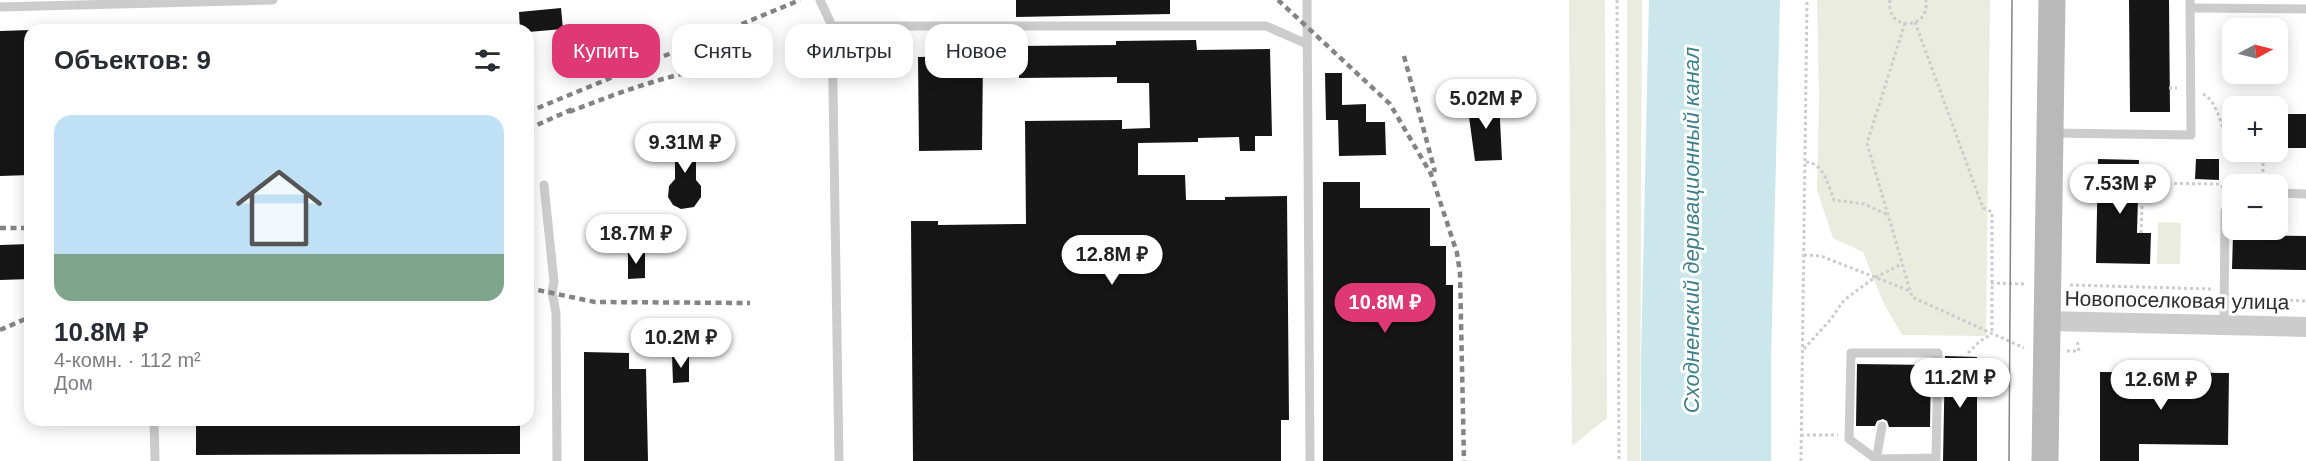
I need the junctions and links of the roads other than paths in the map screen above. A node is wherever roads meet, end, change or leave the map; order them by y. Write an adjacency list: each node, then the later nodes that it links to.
1 (273, 0): 6 (lane)
2 (820, 0): 8 (lane)
3 (1307, 0): 10 (lane)
4 (2052, 0): 12 (street)
5 (2190, 4): 7 (lane); 12 (lane)
6 (0, 7)
7 (2306, 9)
8 (831, 24)
9 (913, 26): 10 (lane)
10 (1308, 44): 28 (lane)
11 (833, 78): 27 (lane)
12 (2051, 133): 17 (street)
13 (544, 185): 26 (lane)
14 (2288, 193): 15 (lane)
15 (2306, 194)
16 (2225, 240): 18 (lane)
17 (2047, 321): 18 (street, Новопоселковая улица); 29 (street)
18 (2224, 326): 19 (street, Новопоселковая улица)
19 (2306, 327)
20 (1884, 353): 21 (lane); 24 (lane); 24 (lane)
21 (1884, 364)
22 (154, 426): 25 (lane)
23 (1882, 426): 24 (lane)
24 (1876, 460)
25 (155, 461)
26 (557, 461)
27 (839, 461)
28 (1310, 461)
29 (2045, 461)

